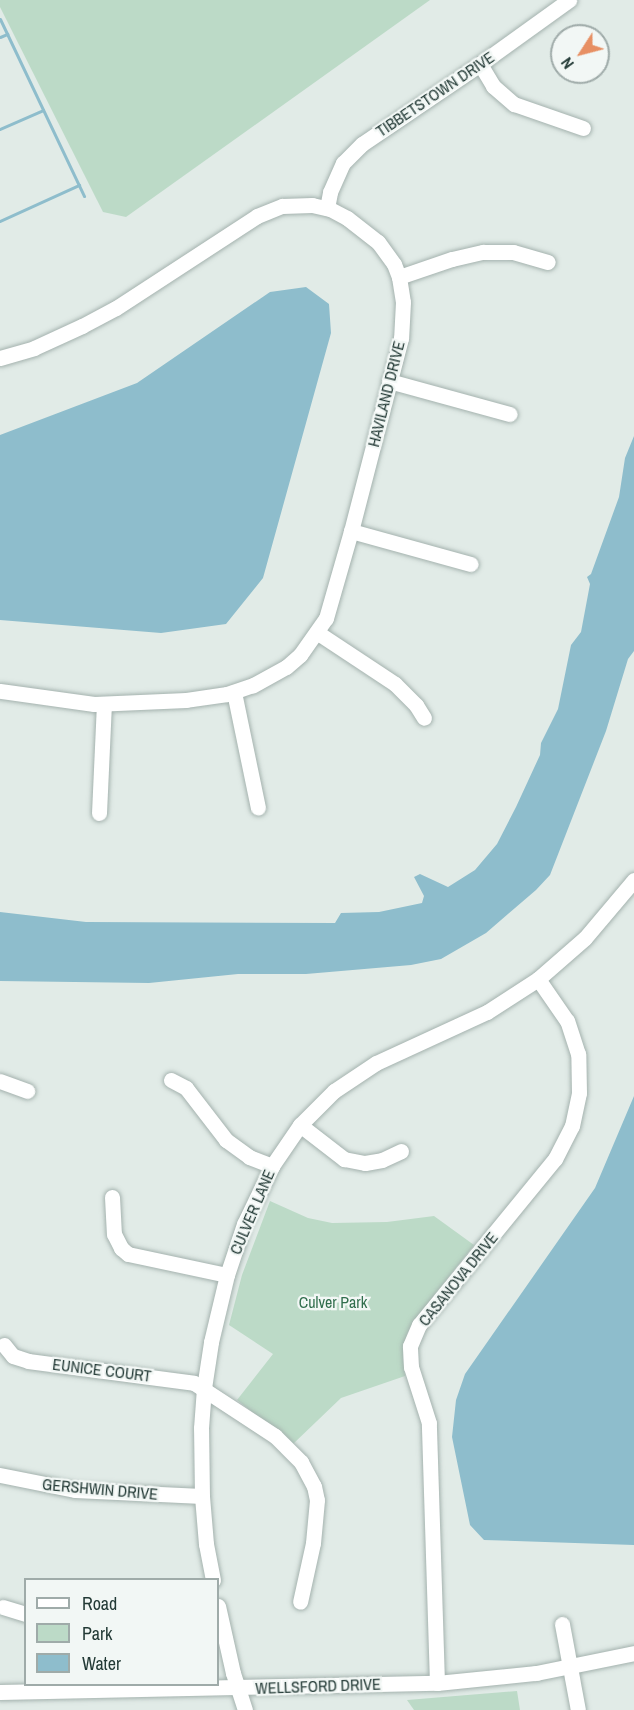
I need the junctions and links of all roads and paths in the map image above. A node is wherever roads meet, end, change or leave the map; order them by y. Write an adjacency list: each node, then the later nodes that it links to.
1 (569, 0): 2 (street, TIBBETSTOWN DRIVE)
2 (480, 64): 3 (street); 4 (street, TIBBETSTOWN DRIVE)
3 (583, 128)
4 (327, 208): 6 (street, HAVILAND DRIVE); 7 (street, HAVILAND DRIVE)
5 (548, 262): 6 (street)
6 (399, 278): 8 (street, HAVILAND DRIVE)
7 (0, 358)
8 (389, 381): 9 (street); 10 (street, HAVILAND DRIVE)
9 (510, 414)
10 (351, 531): 11 (street); 12 (street, HAVILAND DRIVE)
11 (471, 564)
12 (318, 633): 14 (street, HAVILAND DRIVE); 16 (street)
13 (0, 691): 15 (street, HAVILAND DRIVE)
14 (234, 692): 15 (street, HAVILAND DRIVE); 17 (street)
15 (104, 704): 18 (street)
16 (424, 718)
17 (258, 808)
18 (99, 813)
19 (633, 882): 20 (street, CULVER LANE)
20 (538, 979): 24 (street, CULVER LANE); 41 (street, CASANOVA DRIVE)
21 (171, 1080): 26 (street)
22 (0, 1081): 23 (street)
23 (27, 1090)
24 (300, 1125): 25 (street); 26 (street, CULVER LANE)
25 (401, 1151)
26 (272, 1166): 28 (street, CULVER LANE)
27 (112, 1197): 28 (street)
28 (227, 1275): 30 (street, CULVER LANE)
29 (4, 1345): 30 (street, EUNICE COURT)
30 (204, 1388): 32 (street, CULVER LANE); 34 (street, EUNICE COURT)
31 (0, 1475): 32 (street, GERSHWIN DRIVE)
32 (202, 1496): 33 (street, CULVER LANE)
33 (213, 1578)
34 (300, 1602)
35 (3, 1607): 36 (street)
36 (24, 1613)
37 (219, 1613): 42 (street)
38 (562, 1624): 40 (street)
39 (634, 1653): 40 (street, WELLSFORD DRIVE)
40 (569, 1666): 41 (street, WELLSFORD DRIVE); 45 (street)
41 (436, 1683): 42 (street, WELLSFORD DRIVE)
42 (237, 1689): 43 (street, WELLSFORD DRIVE); 44 (street)
43 (0, 1692)
44 (245, 1710)
45 (578, 1710)

